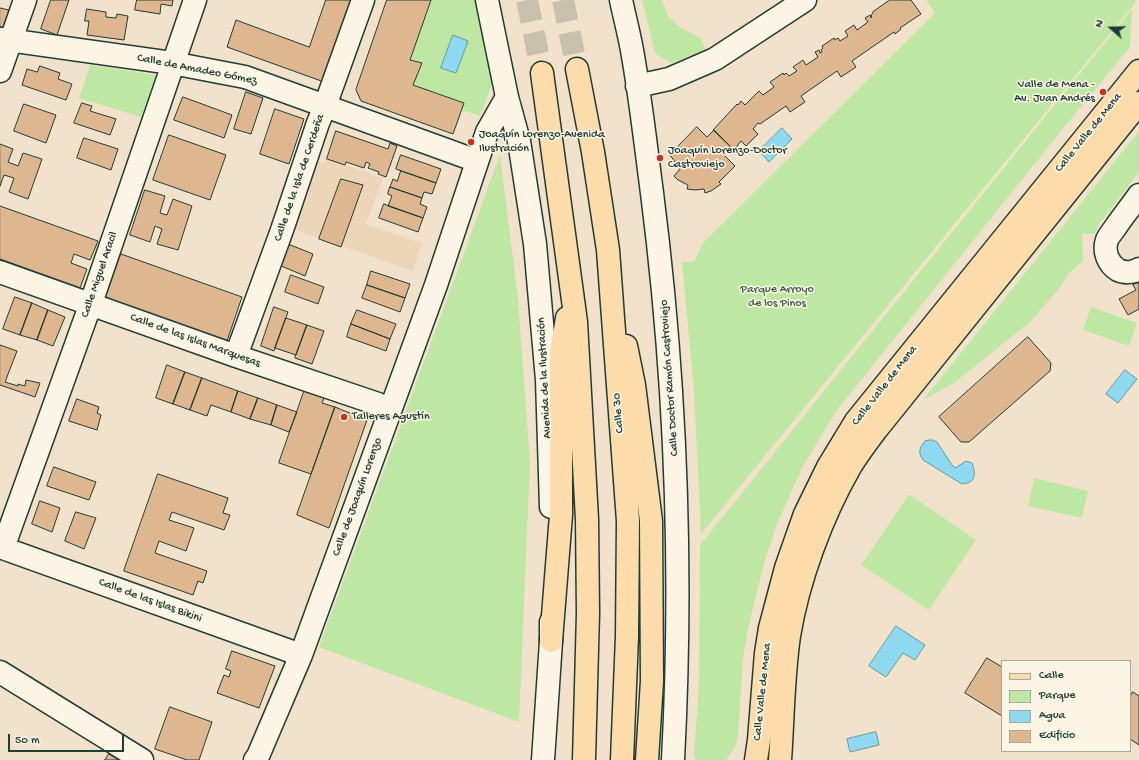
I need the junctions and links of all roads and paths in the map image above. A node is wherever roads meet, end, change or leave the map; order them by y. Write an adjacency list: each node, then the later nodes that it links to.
1 (25, 0): 7 (street)
2 (195, 0): 8 (street, Calle Miguel Aracil)
3 (363, 0): 16 (street, Calle de la Isla de Cerdeña)
4 (487, 0): 14 (street, Avenida de la Ilustración)
5 (621, 0): 13 (street, Calle Doctor Ramón Castroviejo)
6 (805, 0): 13 (street)
7 (5, 40): 8 (street, Calle de Amadeo Gómez); 10 (street)
8 (172, 63): 16 (street, Calle de Amadeo Gómez); 25 (street, Calle Miguel Aracil)
9 (577, 69): 21 (main road, Calle 30)
10 (0, 71)
11 (1139, 71): 39 (main road, Calle Valle de Mena)
12 (542, 73): 24 (main road)
13 (637, 86): 38 (street, Calle Doctor Ramón Castroviejo)
14 (507, 97): 17 (street, Calle de Joaquín Lorenzo); 18 (street, Avenida de la Ilustración)
15 (1139, 103): 40 (main road, Calle Valle de Mena)
16 (325, 106): 19 (street, Calle de Amadeo Gómez); 26 (street, Calle de la Isla de Cerdeña)
17 (487, 132): 18 (street); 19 (street, Calle de Joaquín Lorenzo)
18 (519, 141): 29 (street, Avenida de la Ilustración)
19 (477, 161): 27 (street, Calle de Joaquín Lorenzo)
20 (1139, 194): 22 (street)
21 (608, 250): 36 (main road, Calle 30); 37 (main road)
22 (1139, 269)
23 (0, 272): 25 (street, Calle de las Islas Marquesas)
24 (572, 285): 29 (main road); 35 (main road)
25 (91, 304): 26 (street, Calle de las Islas Marquesas); 28 (street, Calle Miguel Aracil)
26 (236, 356): 27 (street, Calle de las Islas Marquesas)
27 (390, 410): 30 (street, Calle de Joaquín Lorenzo)
28 (2, 548): 30 (street, Calle de las Islas Bikini)
29 (551, 641): 34 (street, Avenida de la Ilustración)
30 (300, 655): 33 (street, Calle de Joaquín Lorenzo)
31 (0, 672): 32 (street)
32 (142, 760)
33 (255, 760)
34 (543, 760)
35 (584, 760)
36 (622, 760)
37 (647, 760)
38 (673, 760)
39 (756, 760)
40 (780, 760)

